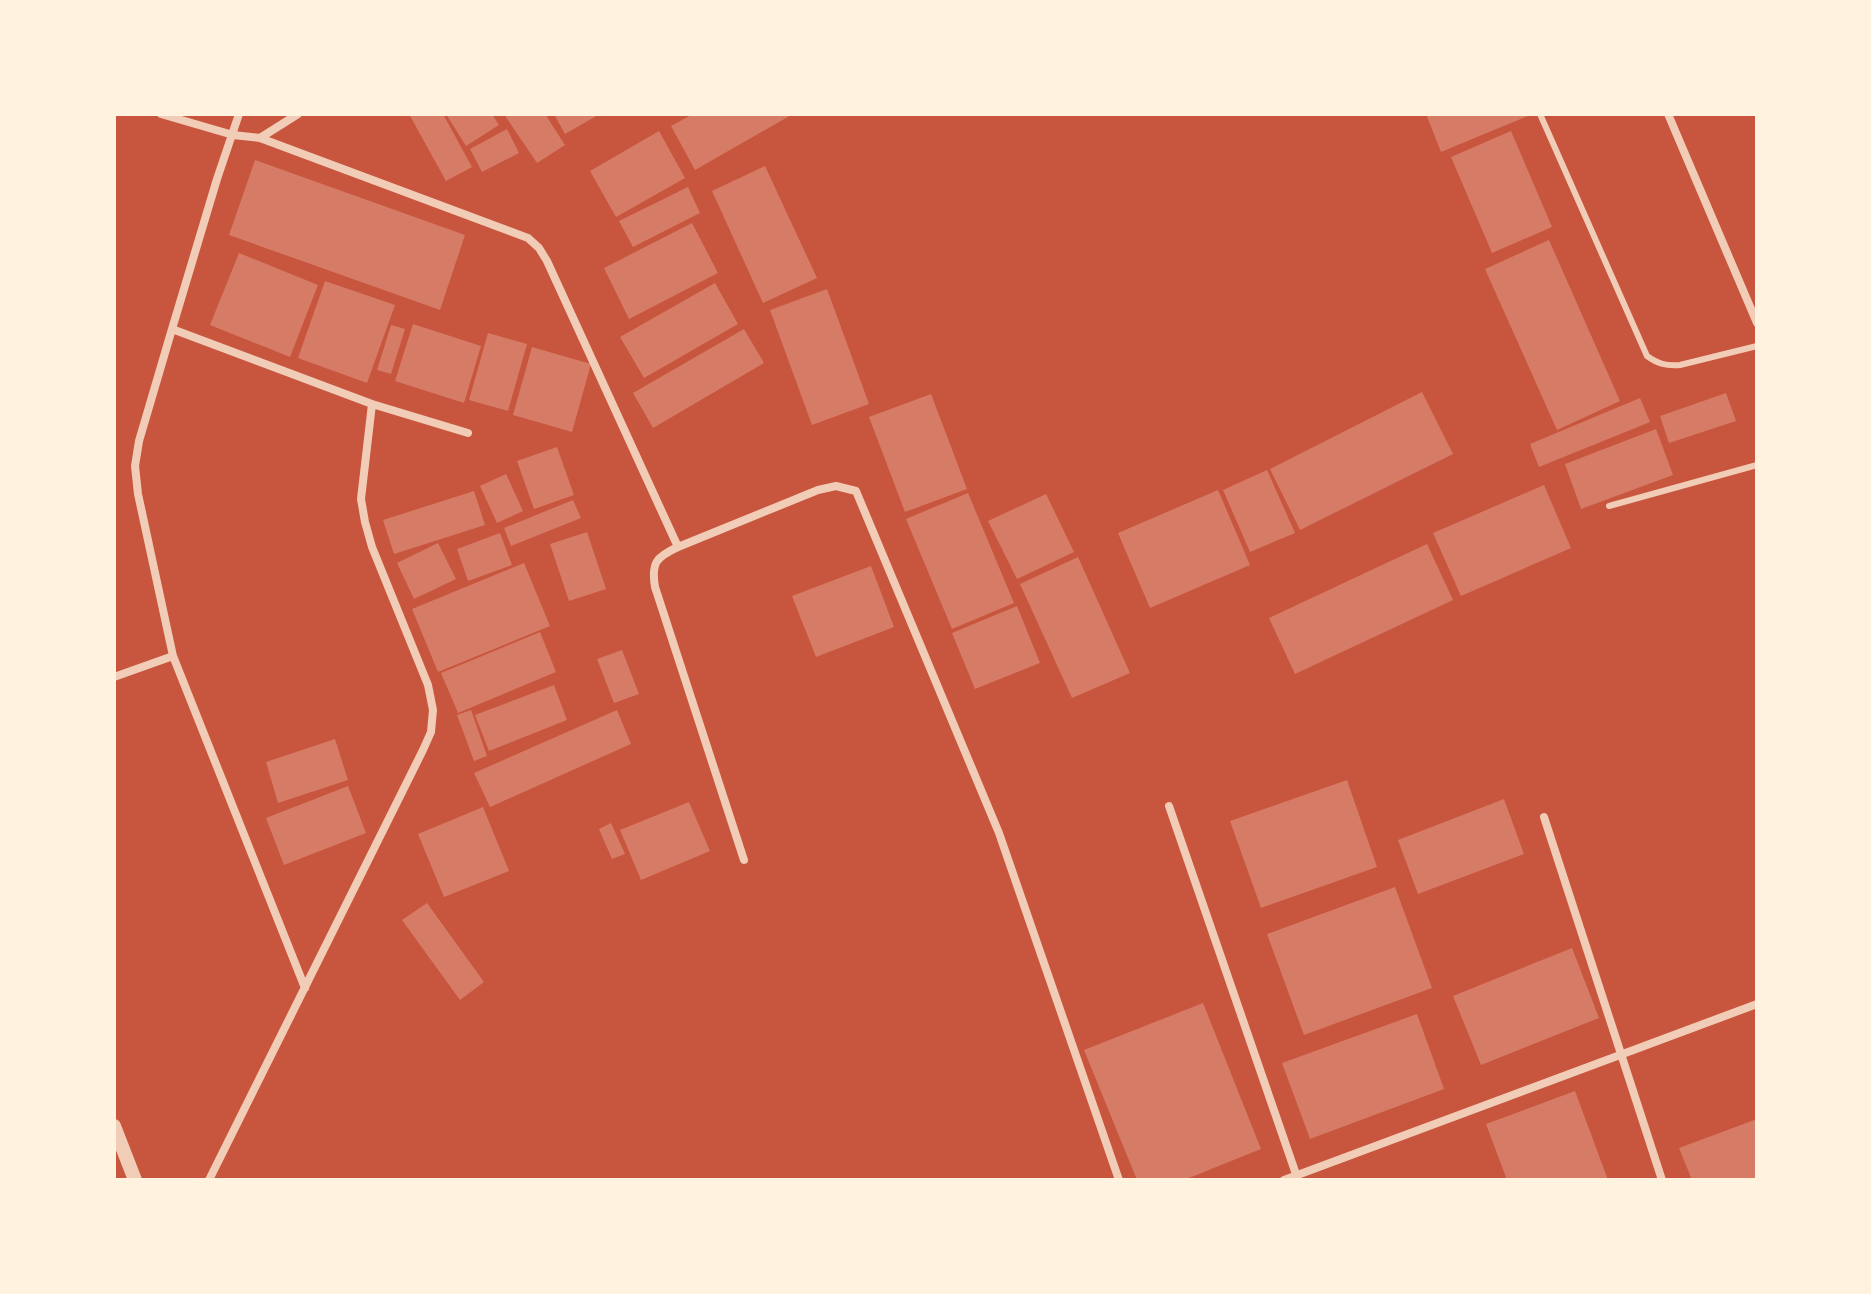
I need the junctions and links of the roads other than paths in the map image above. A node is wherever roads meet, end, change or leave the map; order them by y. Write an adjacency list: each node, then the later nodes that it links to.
1 (161, 114): 6 (street)
2 (239, 114): 6 (street)
3 (298, 114): 7 (street)
4 (1540, 114): 10 (lane)
5 (1668, 114): 8 (street)
6 (233, 135): 7 (street); 9 (street)
7 (260, 138): 15 (street)
8 (1757, 323)
9 (172, 329): 11 (street); 16 (street)
10 (1757, 346)
11 (372, 404): 12 (street); 21 (street)
12 (468, 433)
13 (1757, 465): 14 (lane)
14 (1609, 506)
15 (678, 547): 20 (street); 28 (street)
16 (173, 656): 17 (street); 21 (street)
17 (114, 677)
18 (1169, 806): 25 (street)
19 (1544, 817): 23 (street)
20 (744, 860)
21 (305, 988): 27 (street)
22 (1757, 1004): 23 (street)
23 (1620, 1054): 25 (street); 30 (street)
24 (114, 1126): 26 (street)
25 (1297, 1177): 29 (street)
26 (135, 1180)
27 (209, 1180)
28 (1119, 1180)
29 (1284, 1180)
30 (1662, 1180)

